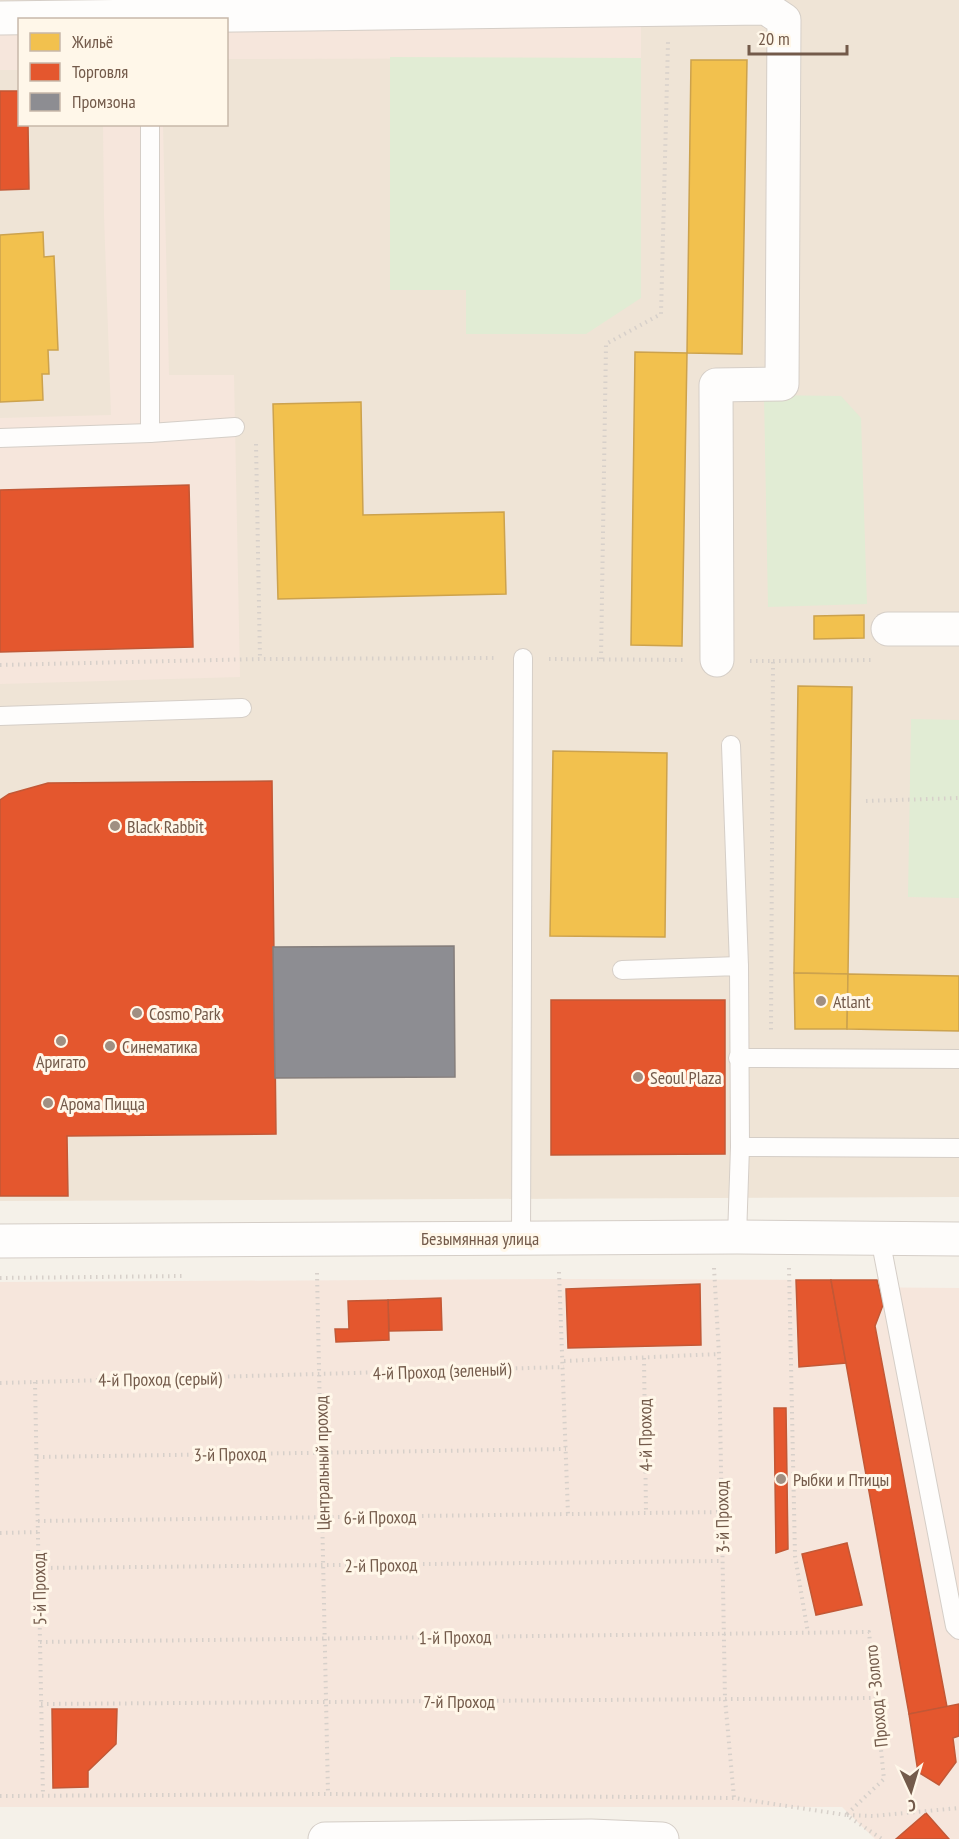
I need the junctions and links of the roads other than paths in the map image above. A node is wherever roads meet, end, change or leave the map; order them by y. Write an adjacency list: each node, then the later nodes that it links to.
1 (150, 12): 2 (street); 10 (street)
2 (0, 18)
3 (150, 126): 5 (lane)
4 (235, 427): 5 (lane)
5 (150, 433): 6 (lane)
6 (0, 438)
7 (888, 629): 8 (street)
8 (959, 629)
9 (523, 658): 21 (lane)
10 (717, 660)
11 (242, 708): 12 (lane)
12 (0, 716)
13 (731, 745): 14 (lane)
14 (739, 966): 15 (lane); 16 (lane)
15 (622, 970)
16 (738, 1058): 17 (lane); 18 (lane)
17 (959, 1059)
18 (740, 1147): 19 (lane); 20 (lane)
19 (959, 1148)
20 (724, 1237): 21 (street, Безымянная улица); 22 (street, Безымянная улица)
21 (522, 1238): 24 (street, Безымянная улица)
22 (880, 1238): 23 (street, Безымянная улица); 25 (lane)
23 (959, 1239)
24 (0, 1241)
25 (959, 1630)
26 (591, 1838): 27 (street); 28 (street)
27 (325, 1839)
28 (662, 1839)

